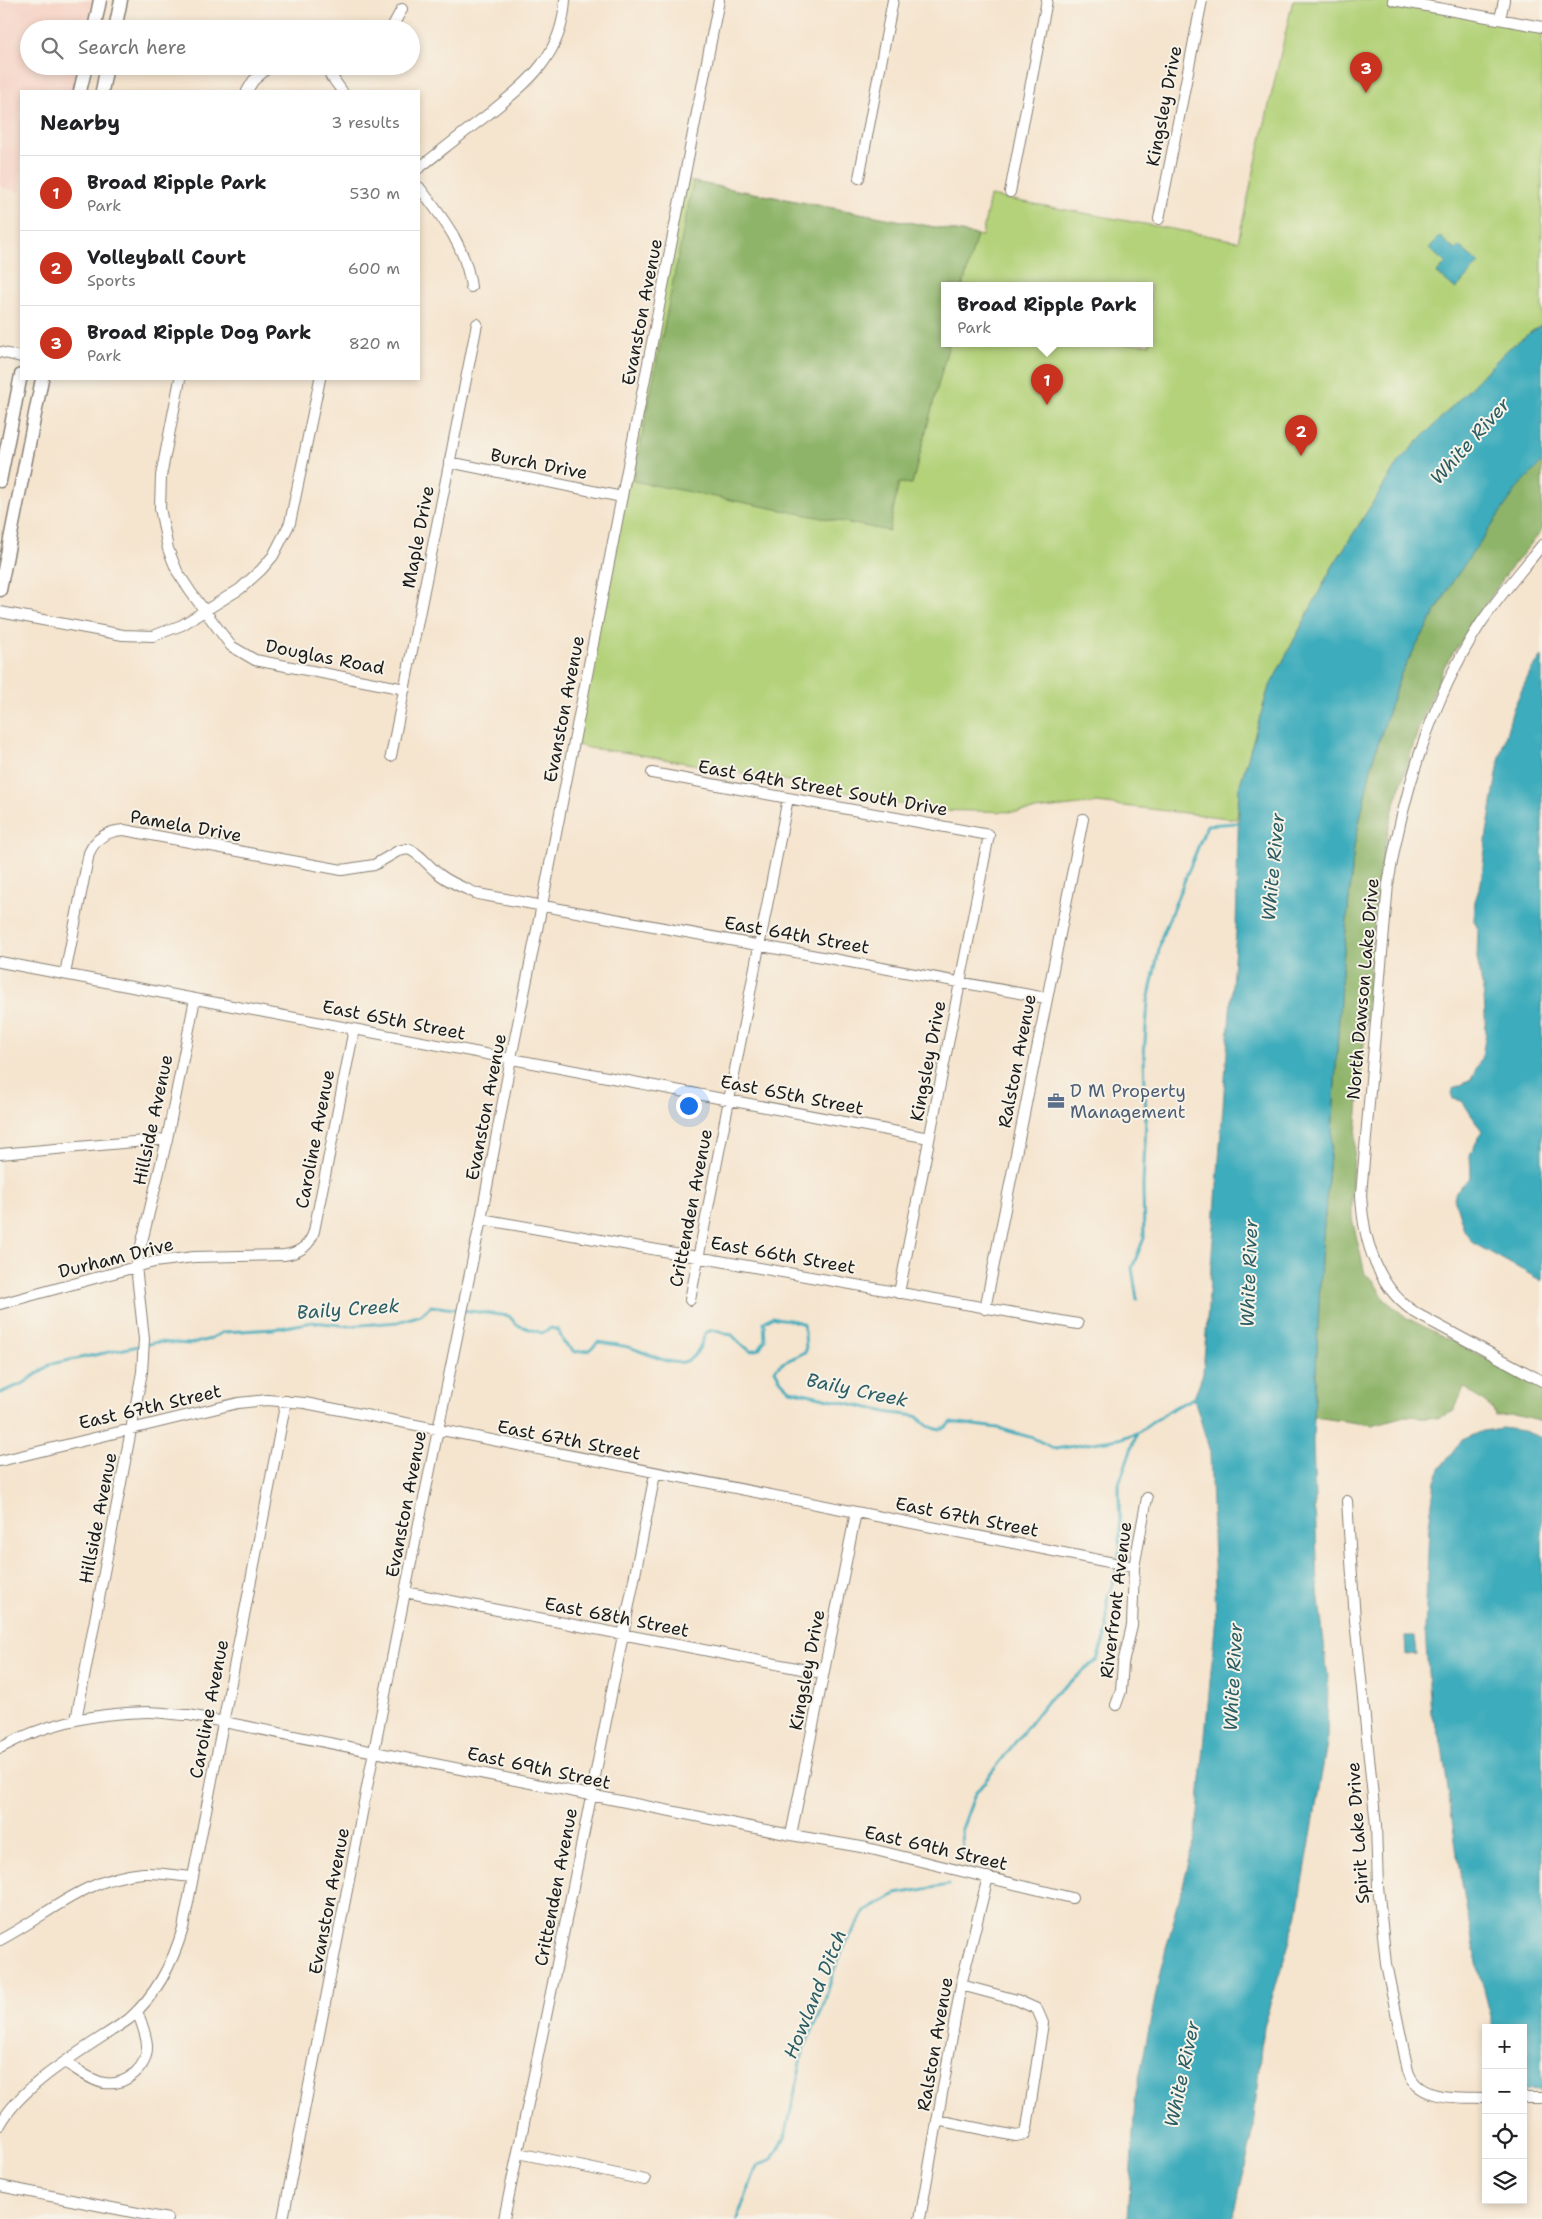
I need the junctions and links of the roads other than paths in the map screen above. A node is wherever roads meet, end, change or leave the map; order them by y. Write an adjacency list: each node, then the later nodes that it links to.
1 (100, 0): 12 (main road)
2 (121, 0): 13 (main road)
3 (565, 0): 25 (street)
4 (720, 0): 40 (street, Evanston Avenue)
5 (893, 0): 26 (street)
6 (1047, 0): 28 (street)
7 (1202, 0): 29 (street, Kingsley Drive)
8 (1394, 0): 11 (street)
9 (1504, 0): 11 (street)
10 (402, 9): 14 (street)
11 (1500, 19): 15 (street)
12 (96, 20)
13 (117, 20)
14 (396, 20)
15 (1542, 27)
16 (84, 75): 21 (main road)
17 (105, 75): 22 (main road)
18 (260, 75): 23 (street)
19 (333, 75): 20 (street)
20 (331, 77): 24 (street)
21 (80, 90)
22 (102, 90)
23 (248, 90)
24 (341, 90)
25 (420, 167)
26 (859, 178)
27 (420, 188): 30 (street)
28 (1010, 192)
29 (1159, 219)
30 (471, 287)
31 (477, 324): 38 (street, Maple Drive)
32 (0, 352): 33 (street)
33 (20, 356)
34 (20, 380): 39 (main road)
35 (42, 380): 42 (main road)
36 (180, 380): 44 (street, Douglas Road)
37 (320, 380): 44 (street)
38 (449, 462): 40 (street, Burch Drive); 45 (street, Maple Drive)
39 (0, 481)
40 (622, 497): 51 (street, Evanston Avenue)
41 (1542, 545): 73 (street, North Dawson Lake Drive)
42 (0, 590)
43 (0, 612): 44 (street)
44 (205, 612): 45 (street, Douglas Road)
45 (405, 689): 46 (street, Maple Drive)
46 (391, 756)
47 (652, 773): 48 (street, East 64th Street South Drive)
48 (788, 798): 50 (street, East 64th Street South Drive); 52 (street, Crittenden Avenue)
49 (1083, 819): 56 (street, Ralston Avenue)
50 (989, 835): 55 (street, Kingsley Drive)
51 (542, 905): 52 (street, East 64th Street); 54 (street, Pamela Drive); 59 (street, Evanston Avenue)
52 (759, 945): 55 (street, East 64th Street); 60 (street, Crittenden Avenue)
53 (0, 962): 54 (street, East 65th Street)
54 (65, 974): 57 (street, East 65th Street)
55 (960, 982): 56 (street, East 64th Street); 61 (street, Kingsley Drive)
56 (1046, 998): 71 (street, Ralston Avenue)
57 (195, 999): 58 (street, East 65th Street); 62 (street, Hillside Avenue)
58 (354, 1029): 59 (street, East 65th Street); 65 (street, Caroline Avenue)
59 (510, 1058): 60 (street, East 65th Street); 64 (street, Evanston Avenue)
60 (729, 1100): 61 (street, East 65th Street); 66 (street, Crittenden Avenue)
61 (929, 1138): 68 (street, Kingsley Drive)
62 (167, 1139): 63 (street); 67 (street, Hillside Avenue)
63 (0, 1154)
64 (481, 1219): 66 (street, East 66th Street); 76 (street, Evanston Avenue)
65 (300, 1250): 67 (street, Durham Drive)
66 (698, 1256): 68 (street, East 66th Street); 69 (street, Crittenden Avenue)
67 (136, 1266): 70 (street, Durham Drive); 75 (street, Hillside Avenue)
68 (899, 1293): 71 (street, East 66th Street)
69 (690, 1300)
70 (0, 1304)
71 (985, 1309): 72 (street, East 66th Street)
72 (1078, 1324)
73 (1542, 1381)
74 (286, 1401): 75 (street, East 67th Street); 76 (street, East 67th Street); 88 (street, Caroline Avenue)
75 (132, 1428): 77 (street, East 67th Street); 87 (street, Hillside Avenue)
76 (438, 1430): 78 (street, East 67th Street); 83 (street, Evanston Avenue)
77 (0, 1461)
78 (655, 1474): 81 (street, East 67th Street); 84 (street, Crittenden Avenue)
79 (1147, 1498): 82 (street, Riverfront Avenue)
80 (1347, 1501): 100 (street, Spirit Lake Drive)
81 (856, 1512): 82 (street, East 67th Street); 85 (street, Kingsley Drive)
82 (1134, 1567): 86 (street, Riverfront Avenue)
83 (405, 1592): 84 (street, East 68th Street); 90 (street, Evanston Avenue)
84 (623, 1635): 85 (street, East 68th Street); 91 (street, Crittenden Avenue)
85 (822, 1673): 92 (street, Kingsley Drive)
86 (1116, 1706)
87 (76, 1720): 88 (street, East 69th Street); 89 (street, East 69th Street)
88 (223, 1721): 90 (street, East 69th Street); 93 (street, Caroline Avenue)
89 (0, 1748)
90 (374, 1751): 91 (street, East 69th Street); 109 (street, Evanston Avenue)
91 (591, 1796): 92 (street, East 69th Street); 105 (street, Crittenden Avenue)
92 (792, 1835): 94 (street, East 69th Street)
93 (193, 1877): 96 (street); 98 (street, Caroline Avenue)
94 (988, 1877): 95 (street, East 69th Street); 97 (street, Ralston Avenue)
95 (1072, 1898)
96 (0, 1940)
97 (961, 1985): 103 (street, Ralston Avenue); 103 (street)
98 (137, 2012): 99 (street, Caroline Avenue); 99 (street)
99 (66, 2063): 104 (street, Caroline Avenue)
100 (1482, 2098)
101 (1527, 2098): 102 (street)
102 (1542, 2098)
103 (938, 2120): 111 (street, Ralston Avenue)
104 (0, 2125)
105 (518, 2153): 106 (street); 110 (street, Crittenden Avenue)
106 (645, 2180)
107 (0, 2186): 108 (street)
108 (168, 2219)
109 (283, 2219)
110 (504, 2219)
111 (920, 2219)

